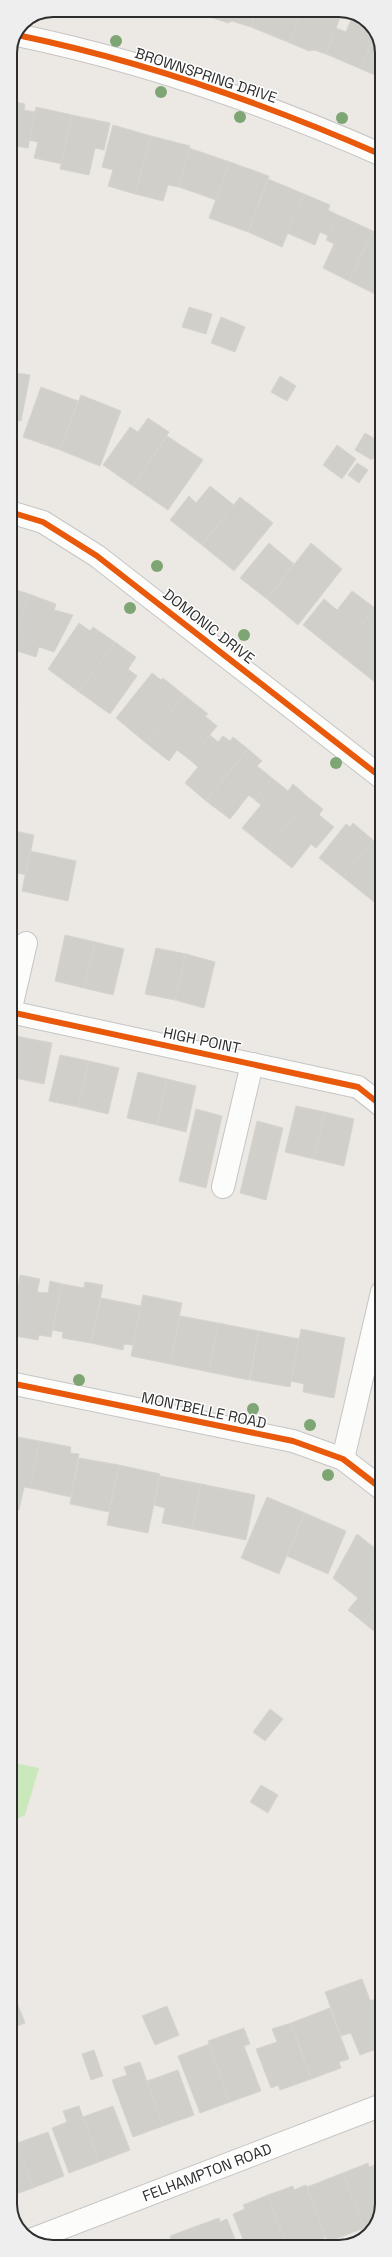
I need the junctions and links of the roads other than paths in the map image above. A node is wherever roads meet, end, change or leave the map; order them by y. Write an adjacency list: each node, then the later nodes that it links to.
1 (22, 36): 2 (street, BROWNSPRING DRIVE)
2 (375, 152)
3 (17, 514): 4 (street, DOMONIC DRIVE)
4 (375, 773)
5 (26, 943): 6 (street, HIGH POINT)
6 (17, 982)
7 (17, 1014): 8 (street, HIGH POINT)
8 (252, 1064): 9 (street, HIGH POINT); 10 (street)
9 (375, 1100)
10 (223, 1188)
11 (375, 1322): 13 (street)
12 (17, 1384): 13 (street, MONTBELLE ROAD)
13 (343, 1458): 14 (street, MONTBELLE ROAD)
14 (375, 1483)
15 (375, 2108): 16 (street, FELHAMPTON ROAD)
16 (39, 2237)

